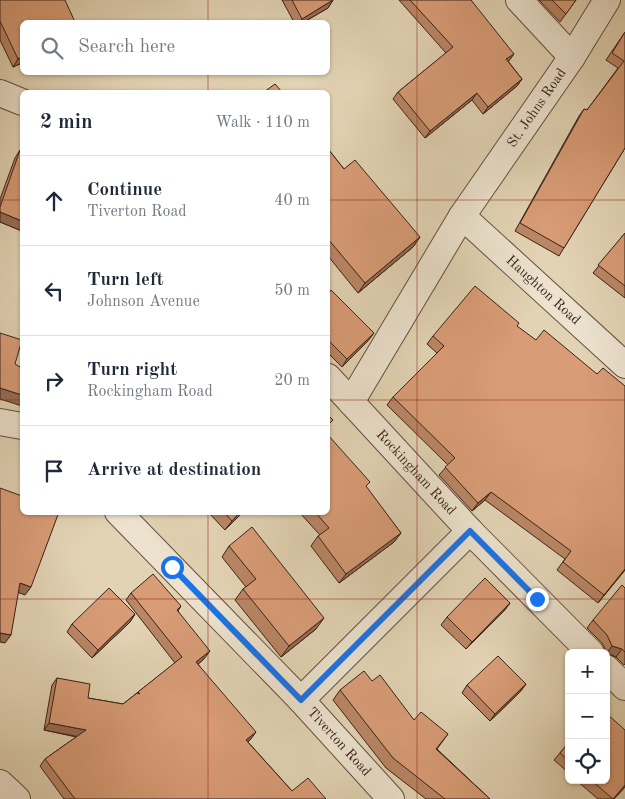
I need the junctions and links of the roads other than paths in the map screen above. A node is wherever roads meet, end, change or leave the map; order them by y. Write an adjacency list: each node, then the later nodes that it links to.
1 (519, 0): 3 (street)
2 (607, 0): 3 (street, St. Johns Road)
3 (572, 57): 6 (street, St. Johns Road)
4 (0, 93): 5 (street)
5 (20, 101)
6 (462, 216): 7 (street, Haughton Road); 9 (street, St. Johns Road)
7 (625, 365)
8 (330, 378): 9 (street, Rockingham Road)
9 (351, 402): 13 (street, Rockingham Road)
10 (0, 422): 11 (street)
11 (20, 426)
12 (121, 515): 17 (street, Tiverton Road)
13 (470, 531): 14 (street, Rockingham Road); 17 (street)
14 (587, 649)
15 (610, 672): 16 (street)
16 (625, 687)
17 (301, 700): 20 (street, Tiverton Road)
18 (0, 783): 19 (street)
19 (17, 799)
20 (391, 799)

